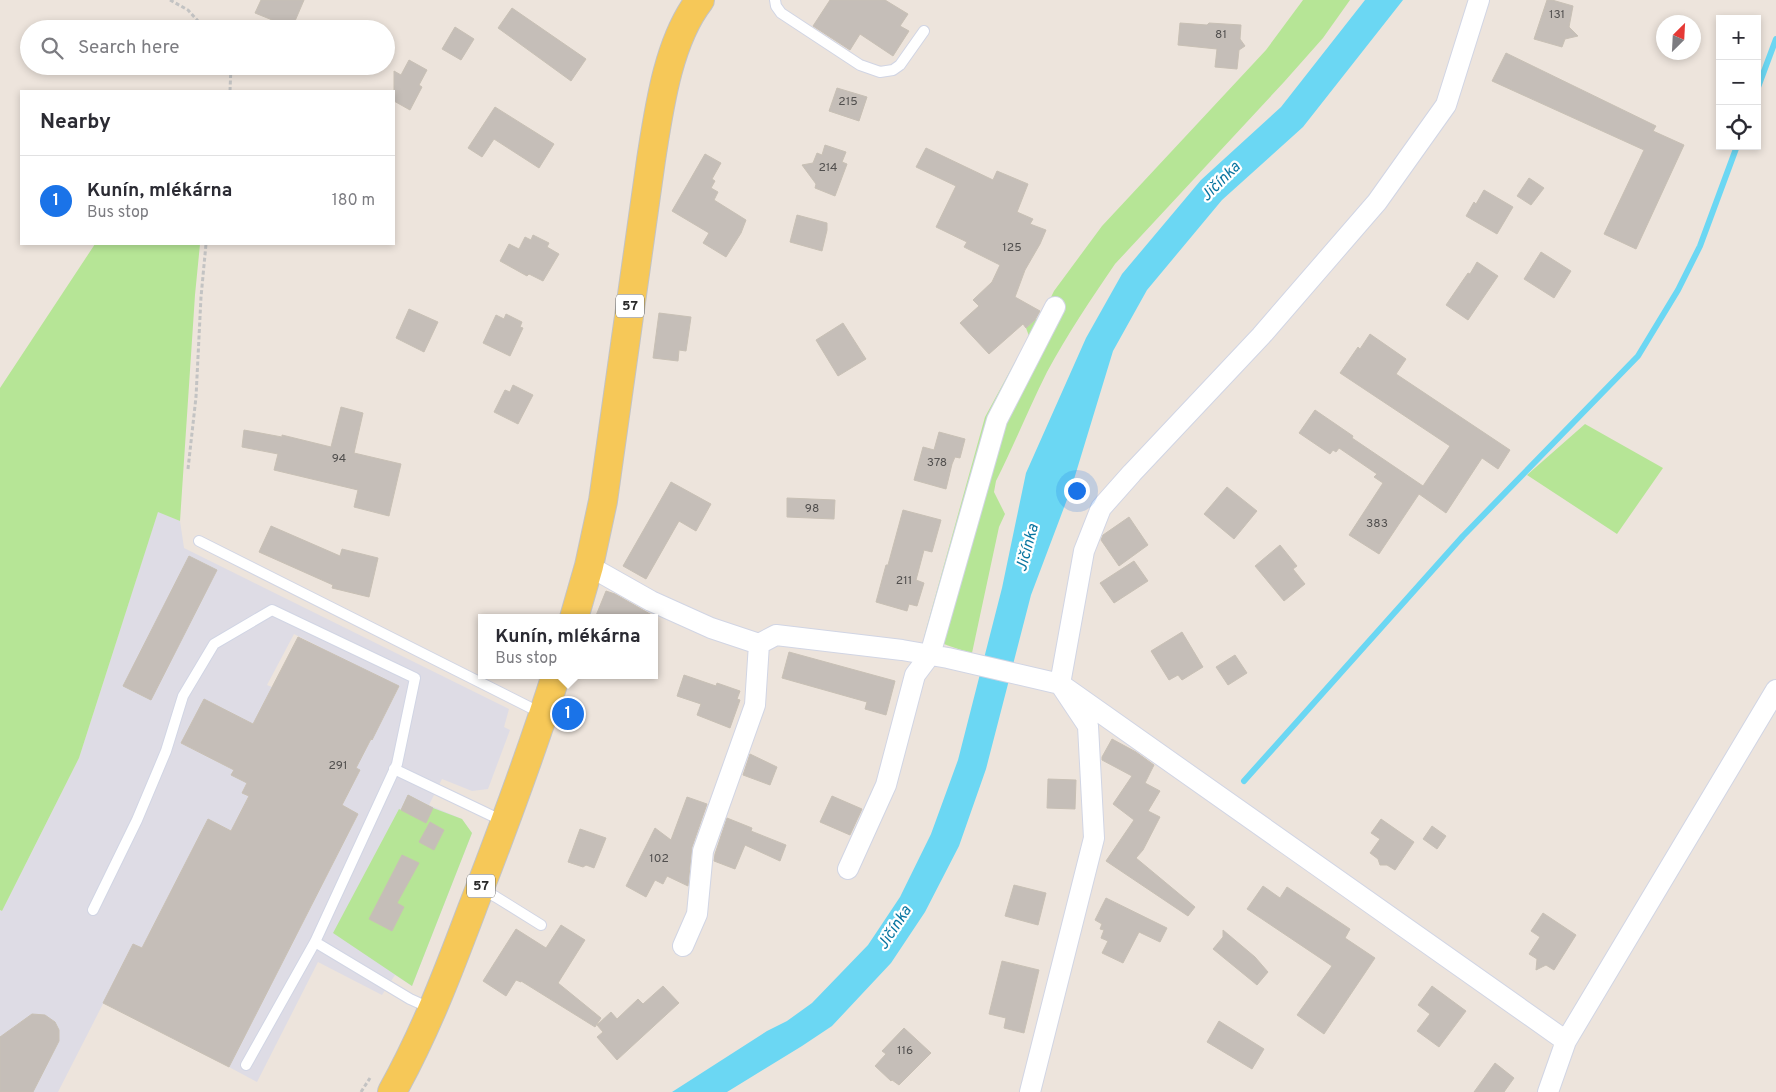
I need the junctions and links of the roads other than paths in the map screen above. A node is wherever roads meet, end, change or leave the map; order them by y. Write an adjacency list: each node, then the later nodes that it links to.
1 (700, 0): 7 (main road, 57)
2 (775, 0): 4 (lane)
3 (1479, 0): 12 (street)
4 (924, 31)
5 (1055, 307): 10 (street)
6 (199, 541): 14 (lane)
7 (589, 566): 8 (main road, 57); 9 (street)
8 (575, 614)
9 (759, 644): 10 (street); 22 (street)
10 (939, 656): 12 (street); 17 (street)
11 (555, 679): 14 (main road, 57)
12 (1060, 684): 24 (street); 27 (street)
13 (1776, 690): 24 (street)
14 (544, 714): 16 (main road, 57)
15 (394, 769): 16 (lane); 19 (lane); 21 (lane)
16 (505, 822): 18 (main road, 57)
17 (848, 869)
18 (480, 889): 20 (lane); 23 (main road, 57)
19 (93, 910)
20 (541, 925)
21 (315, 942): 23 (lane); 25 (lane)
22 (683, 946)
23 (433, 1010): 26 (main road, 57)
24 (1566, 1041): 28 (street)
25 (246, 1065)
26 (392, 1092)
27 (1030, 1092)
28 (1548, 1092)

